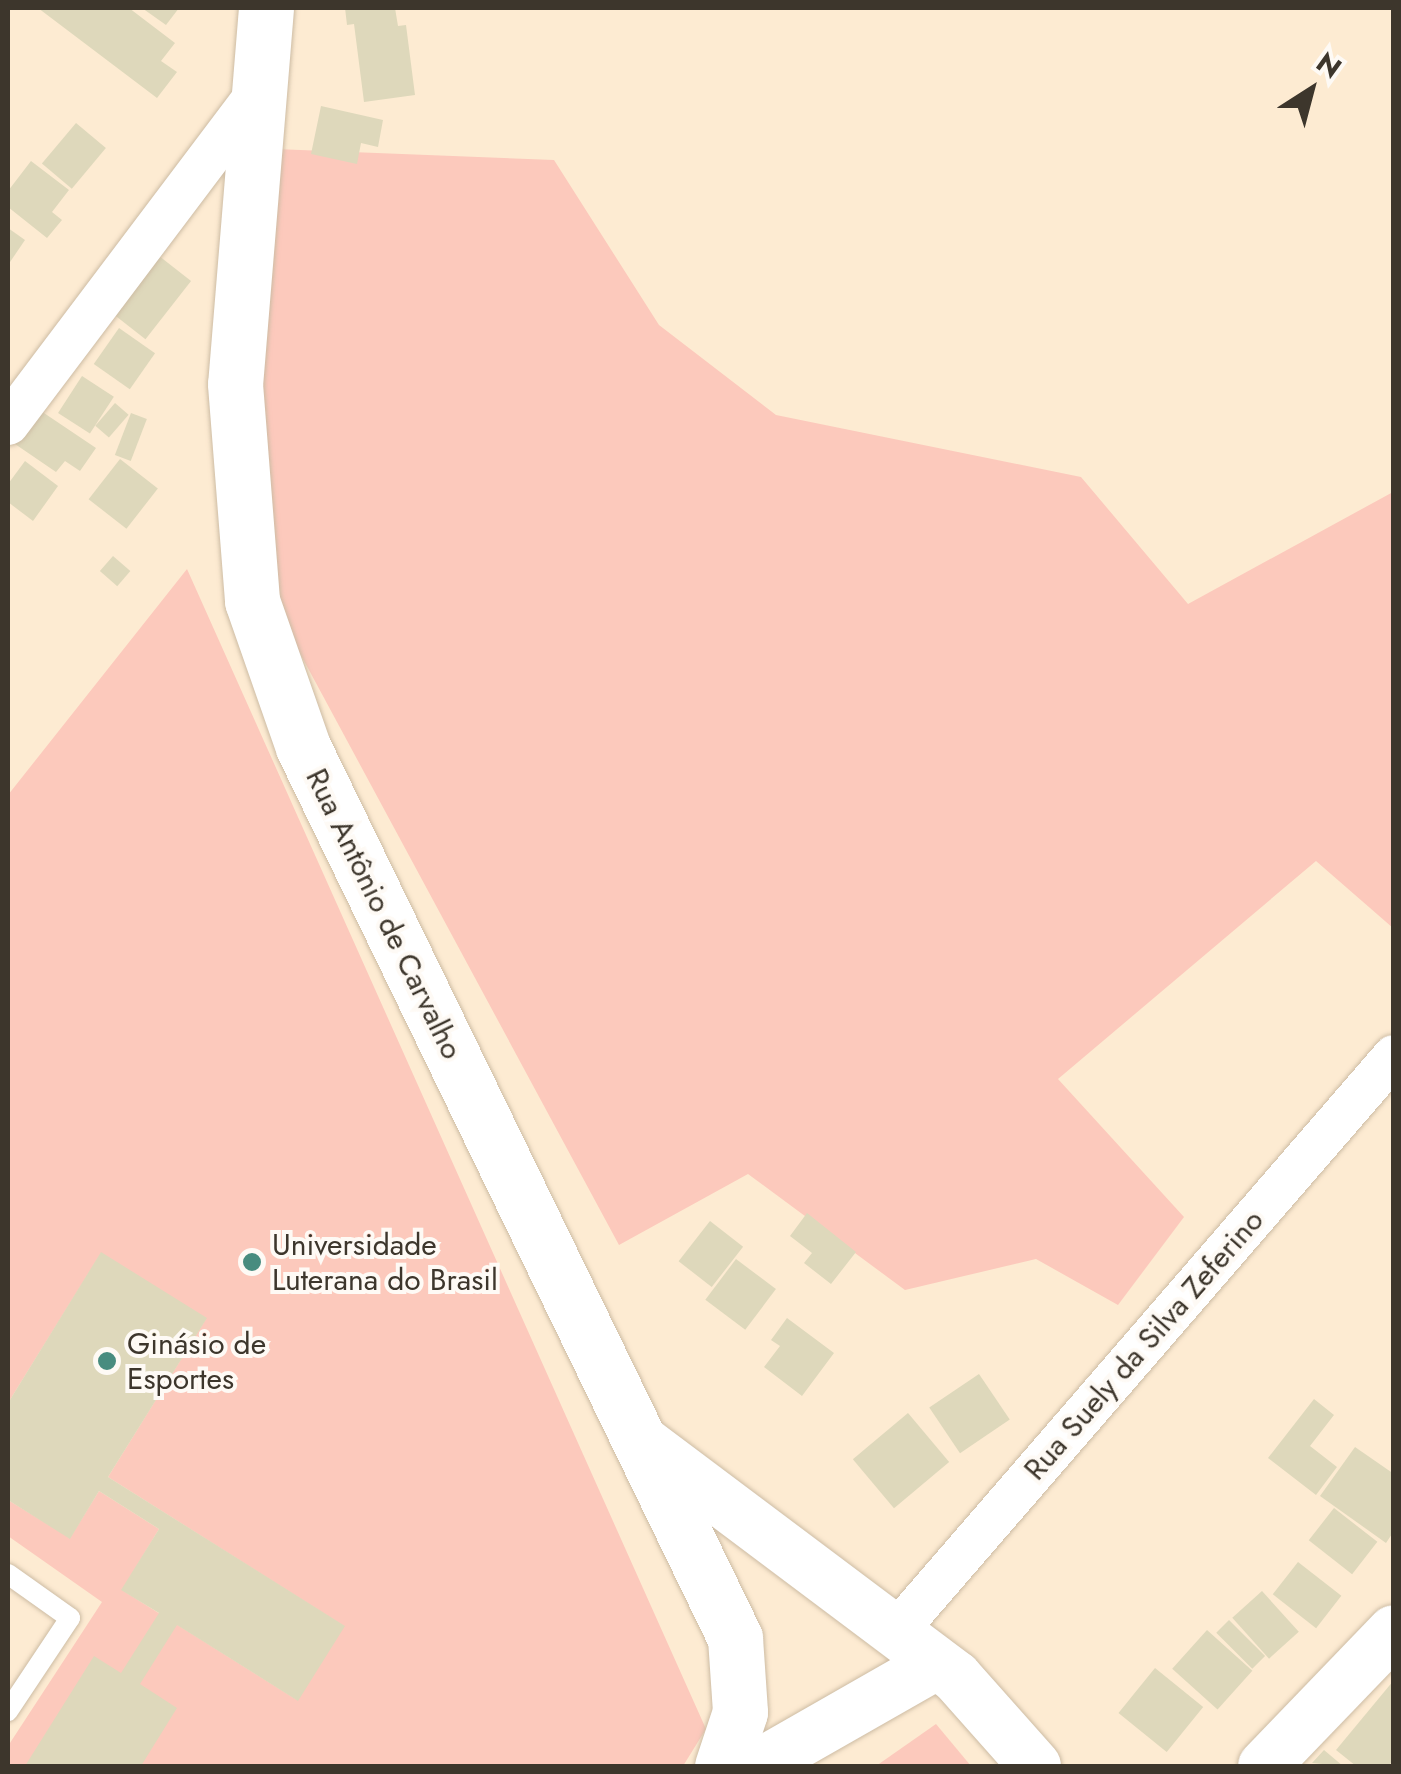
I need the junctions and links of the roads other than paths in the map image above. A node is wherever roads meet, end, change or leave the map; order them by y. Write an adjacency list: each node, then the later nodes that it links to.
1 (266, 8): 2 (main road, Rua Antônio de Carvalho)
2 (260, 88): 3 (street); 5 (main road, Rua Antônio de Carvalho)
3 (11, 412)
4 (1394, 1056): 8 (street, Rua Suely da Silva Zeferino)
5 (643, 1442): 8 (street); 11 (main road, Rua Antônio de Carvalho)
6 (8, 1574): 10 (lane)
7 (1394, 1631): 14 (street)
8 (894, 1634): 9 (street)
9 (934, 1665): 12 (street); 13 (street)
10 (8, 1711)
11 (722, 1766)
12 (757, 1766)
13 (1034, 1766)
14 (1264, 1766)

